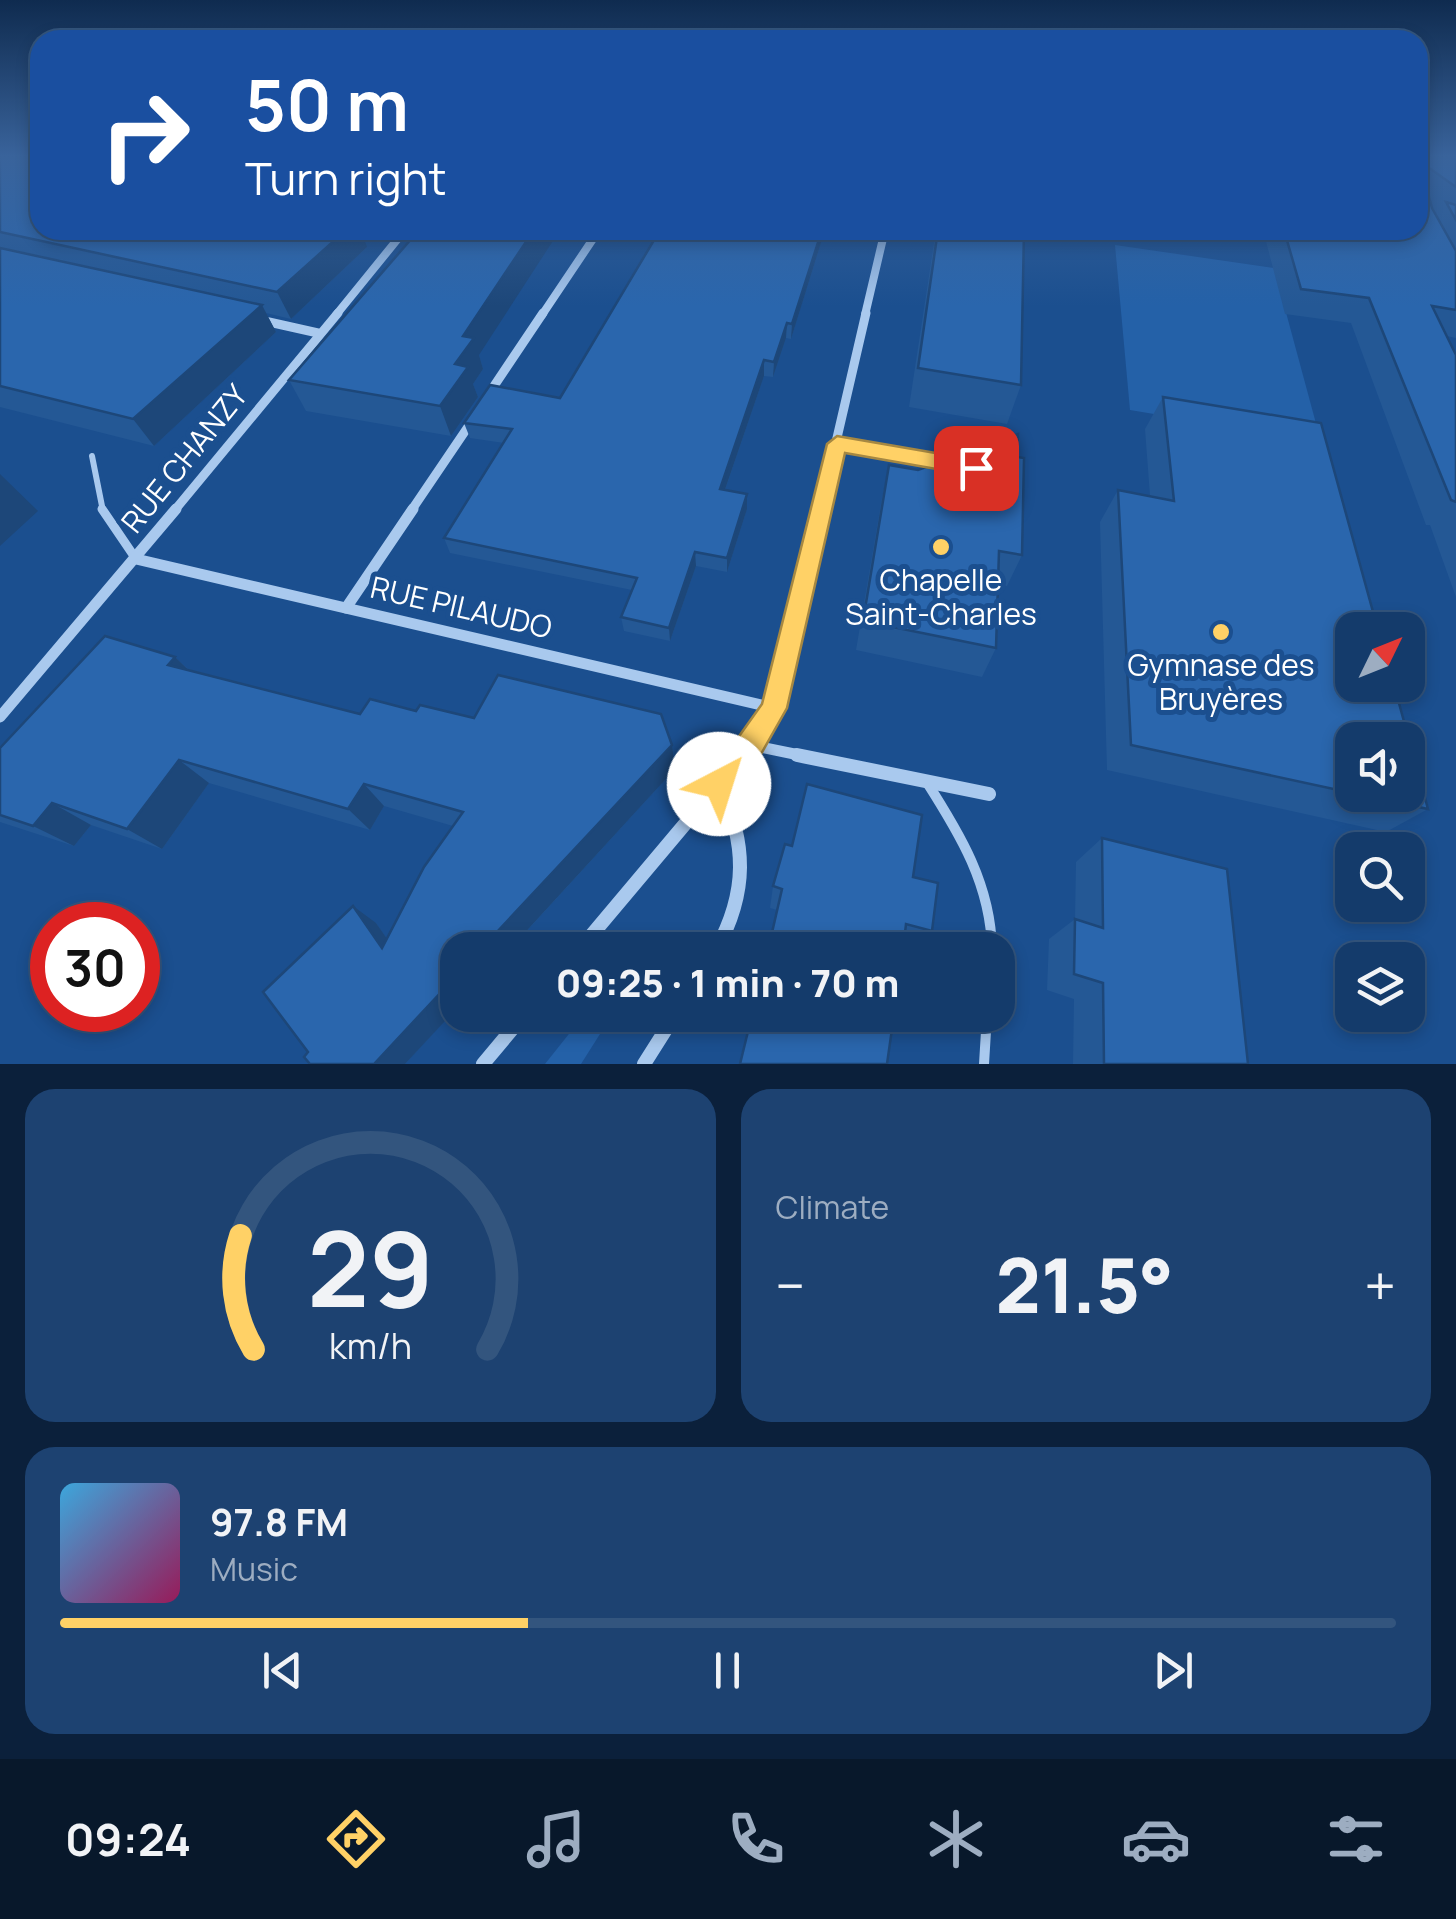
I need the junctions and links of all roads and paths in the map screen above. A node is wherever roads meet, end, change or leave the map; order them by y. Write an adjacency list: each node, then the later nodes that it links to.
1 (398, 240): 5 (street, RUE CHANZY)
2 (592, 240): 10 (street)
3 (883, 240): 6 (street)
4 (244, 317): 5 (street)
5 (318, 333): 9 (street, RUE CHANZY)
6 (837, 444): 8 (lane); 11 (street)
7 (92, 456): 9 (lane)
8 (959, 465)
9 (136, 559): 10 (street, RUE PILAUDO); 12 (street, RUE CHANZY)
10 (346, 608): 11 (street, RUE PILAUDO)
11 (774, 708): 13 (street)
12 (0, 716)
13 (751, 745): 14 (street); 15 (street)
14 (926, 781): 16 (street); 19 (lane)
15 (719, 784): 17 (street); 18 (street)
16 (989, 794)
17 (594, 932)
18 (727, 932)
19 (993, 932)
20 (510, 1032): 23 (street)
21 (664, 1032): 24 (street)
22 (986, 1032): 25 (lane)
23 (483, 1064)
24 (644, 1064)
25 (984, 1064)

